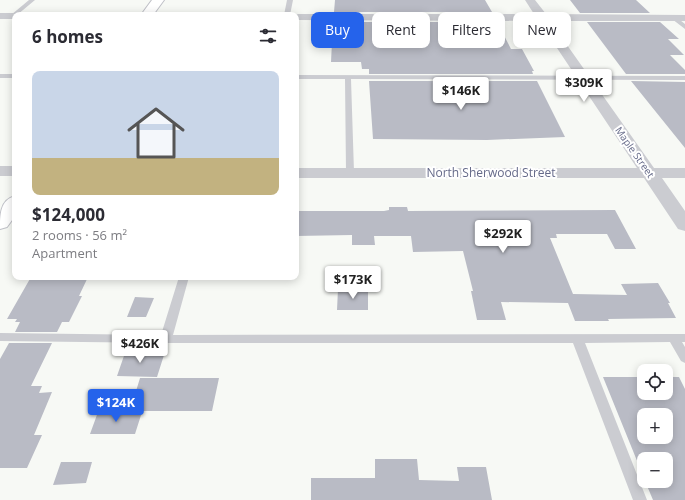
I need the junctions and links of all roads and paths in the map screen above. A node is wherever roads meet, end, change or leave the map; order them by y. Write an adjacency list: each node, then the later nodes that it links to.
1 (32, 0): 5 (lane)
2 (158, 0): 6 (street)
3 (290, 0): 7 (lane)
4 (530, 0): 8 (street, Maple Street)
5 (18, 12)
6 (149, 12)
7 (287, 12)
8 (538, 12)
9 (0, 16): 10 (street)
10 (12, 16)
11 (299, 17): 12 (street)
12 (513, 18)
13 (571, 18): 14 (street)
14 (680, 18): 15 (lane)
15 (685, 27)
16 (562, 48): 21 (street, Maple Street)
17 (0, 76): 18 (lane)
18 (12, 76)
19 (299, 77): 20 (lane)
20 (348, 78): 21 (lane); 25 (lane)
21 (583, 78): 22 (lane); 27 (street, Maple Street)
22 (685, 78)
23 (0, 171): 24 (street)
24 (12, 171)
25 (350, 172): 26 (street, North Sherwood Street); 27 (street, North Sherwood Street)
26 (299, 173)
27 (650, 173): 28 (street, North Sherwood Street); 31 (street, Maple Street)
28 (685, 173)
29 (12, 206): 30 (street)
30 (0, 223)
31 (685, 225)
32 (183, 280): 35 (lane)
33 (0, 337): 35 (lane)
34 (680, 338): 36 (lane); 37 (lane)
35 (166, 339): 36 (lane)
36 (578, 339): 38 (lane)
37 (685, 358)
38 (640, 500)

